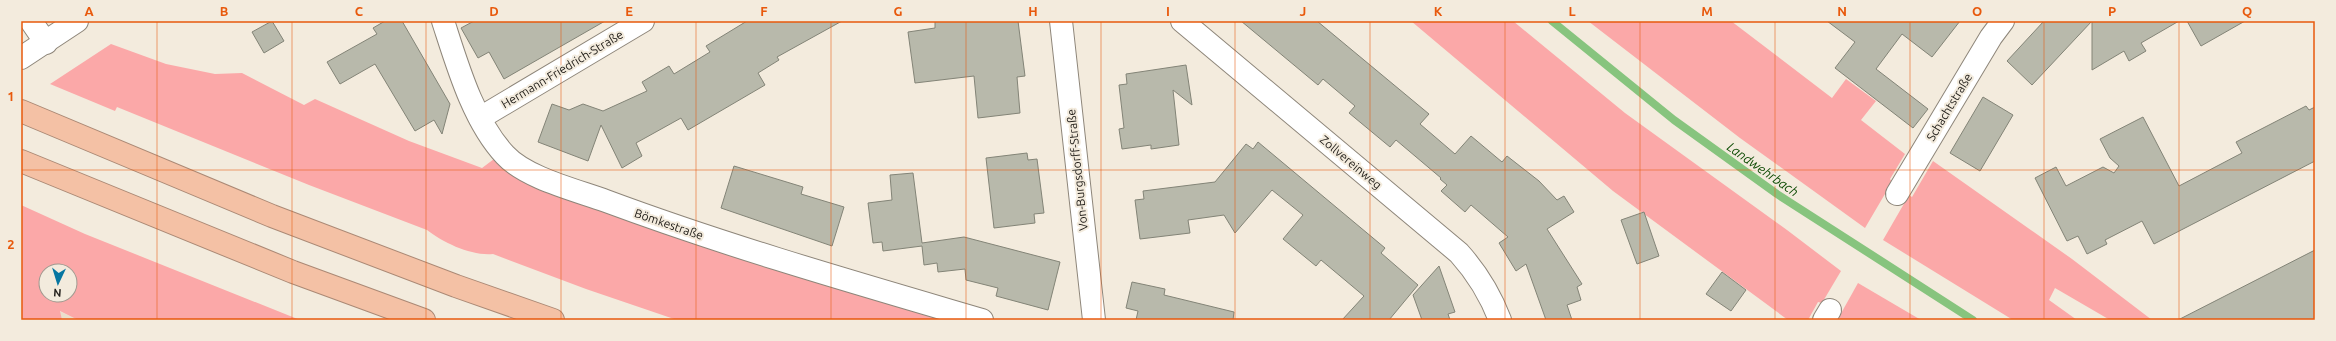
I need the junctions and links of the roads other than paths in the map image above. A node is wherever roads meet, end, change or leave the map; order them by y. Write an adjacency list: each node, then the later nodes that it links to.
1 (31, 21): 8 (street)
2 (77, 21): 8 (street)
3 (443, 21): 11 (street, Bömkestraße)
4 (643, 21): 11 (street, Hermann-Friedrich-Straße)
5 (1060, 21): 17 (street, Von-Burgsdorff-Straße)
6 (1182, 21): 18 (street, Zollvereinweg)
7 (2003, 21): 13 (street, Schachtstraße)
8 (46, 43): 9 (street)
9 (21, 58)
10 (21, 111): 15 (highway)
11 (480, 118): 16 (street, Bömkestraße)
12 (21, 161): 14 (highway)
13 (1897, 194)
14 (424, 320)
15 (553, 320)
16 (982, 320)
17 (1094, 320)
18 (1500, 320)

